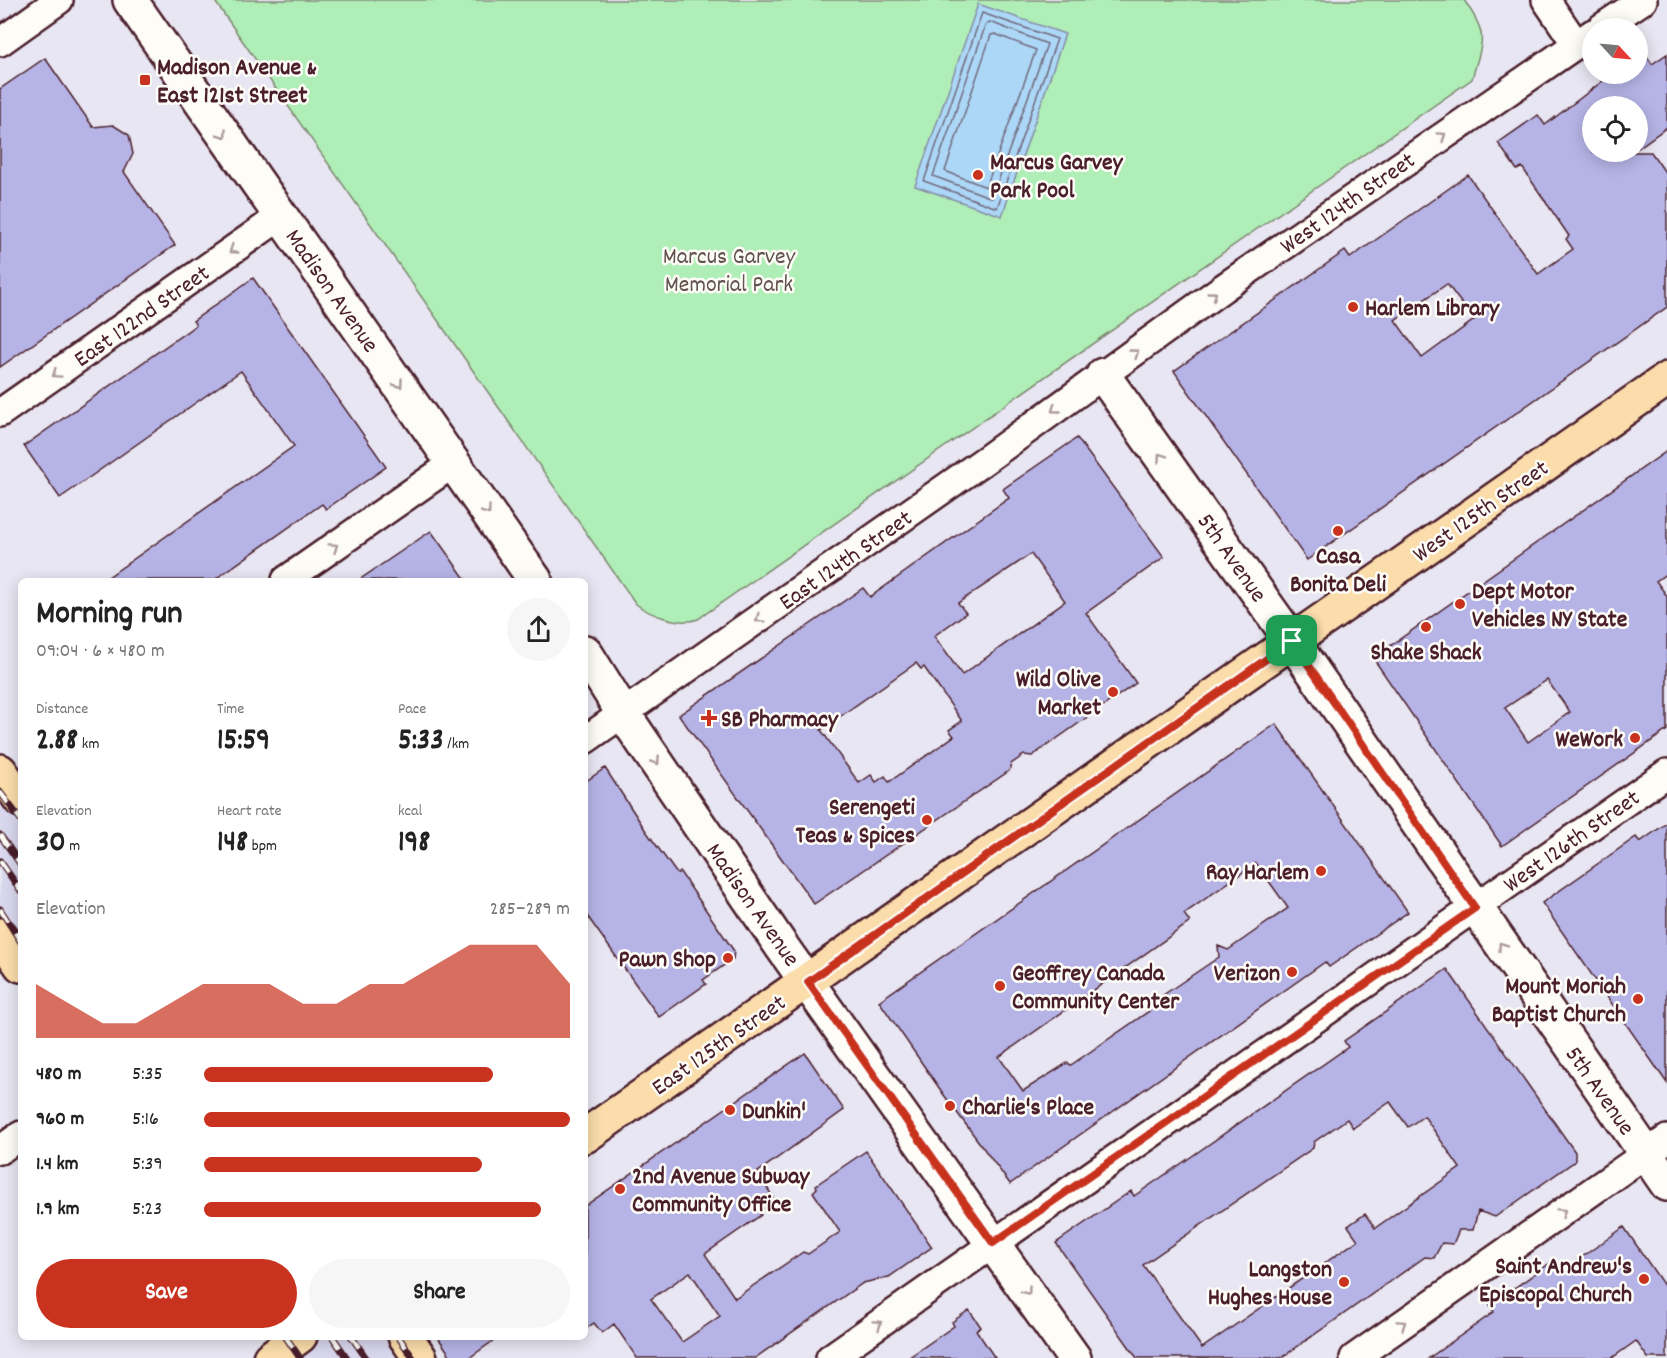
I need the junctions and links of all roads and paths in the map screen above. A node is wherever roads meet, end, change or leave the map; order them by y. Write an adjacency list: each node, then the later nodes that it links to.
1 (59, 0): 8 (street)
2 (130, 0): 9 (main road, Madison Avenue, one-way to 9)
3 (1546, 0): 6 (street)
4 (1643, 0): 5 (street)
5 (1616, 18)
6 (1582, 36)
7 (1582, 41): 10 (street, West 124th Street, one-way to 7)
8 (0, 42)
9 (281, 216): 12 (street, East 122nd Street, one-way to 12); 13 (main road, Madison Avenue, one-way to 13)
10 (1103, 375): 16 (main road, 5th Avenue, one-way to 10); 18 (street, East 124th Street, one-way to 18)
11 (1667, 379): 16 (main road, West 125th Street)
12 (0, 413)
13 (454, 463): 14 (street, one-way to 13); 15 (main road, Madison Avenue, one-way to 15)
14 (289, 578)
15 (534, 578)
16 (1292, 641): 21 (main road, 5th Avenue); 24 (main road, East 125th Street)
17 (588, 657): 18 (main road, Madison Avenue)
18 (623, 713): 19 (street, East 124th Street); 24 (main road, Madison Avenue, one-way to 24)
19 (588, 738)
20 (1667, 773): 21 (street, West 126th Street)
21 (1475, 908): 27 (main road, 5th Avenue, one-way to 21); 30 (street, West 126th Street)
22 (0, 935): 23 (main road)
23 (18, 961)
24 (808, 982): 25 (main road, East 125th Street); 30 (main road, Madison Avenue)
25 (588, 1134)
26 (18, 1137): 28 (street)
27 (1656, 1146): 29 (main road, 5th Avenue); 35 (street, one-way to 27)
28 (0, 1150)
29 (1667, 1184)
30 (993, 1243): 33 (street, West 126th Street, one-way to 30); 34 (main road, Madison Avenue, one-way to 34)
31 (408, 1340): 32 (main road)
32 (420, 1358)
33 (830, 1358)
34 (1074, 1358)
35 (1354, 1358)

